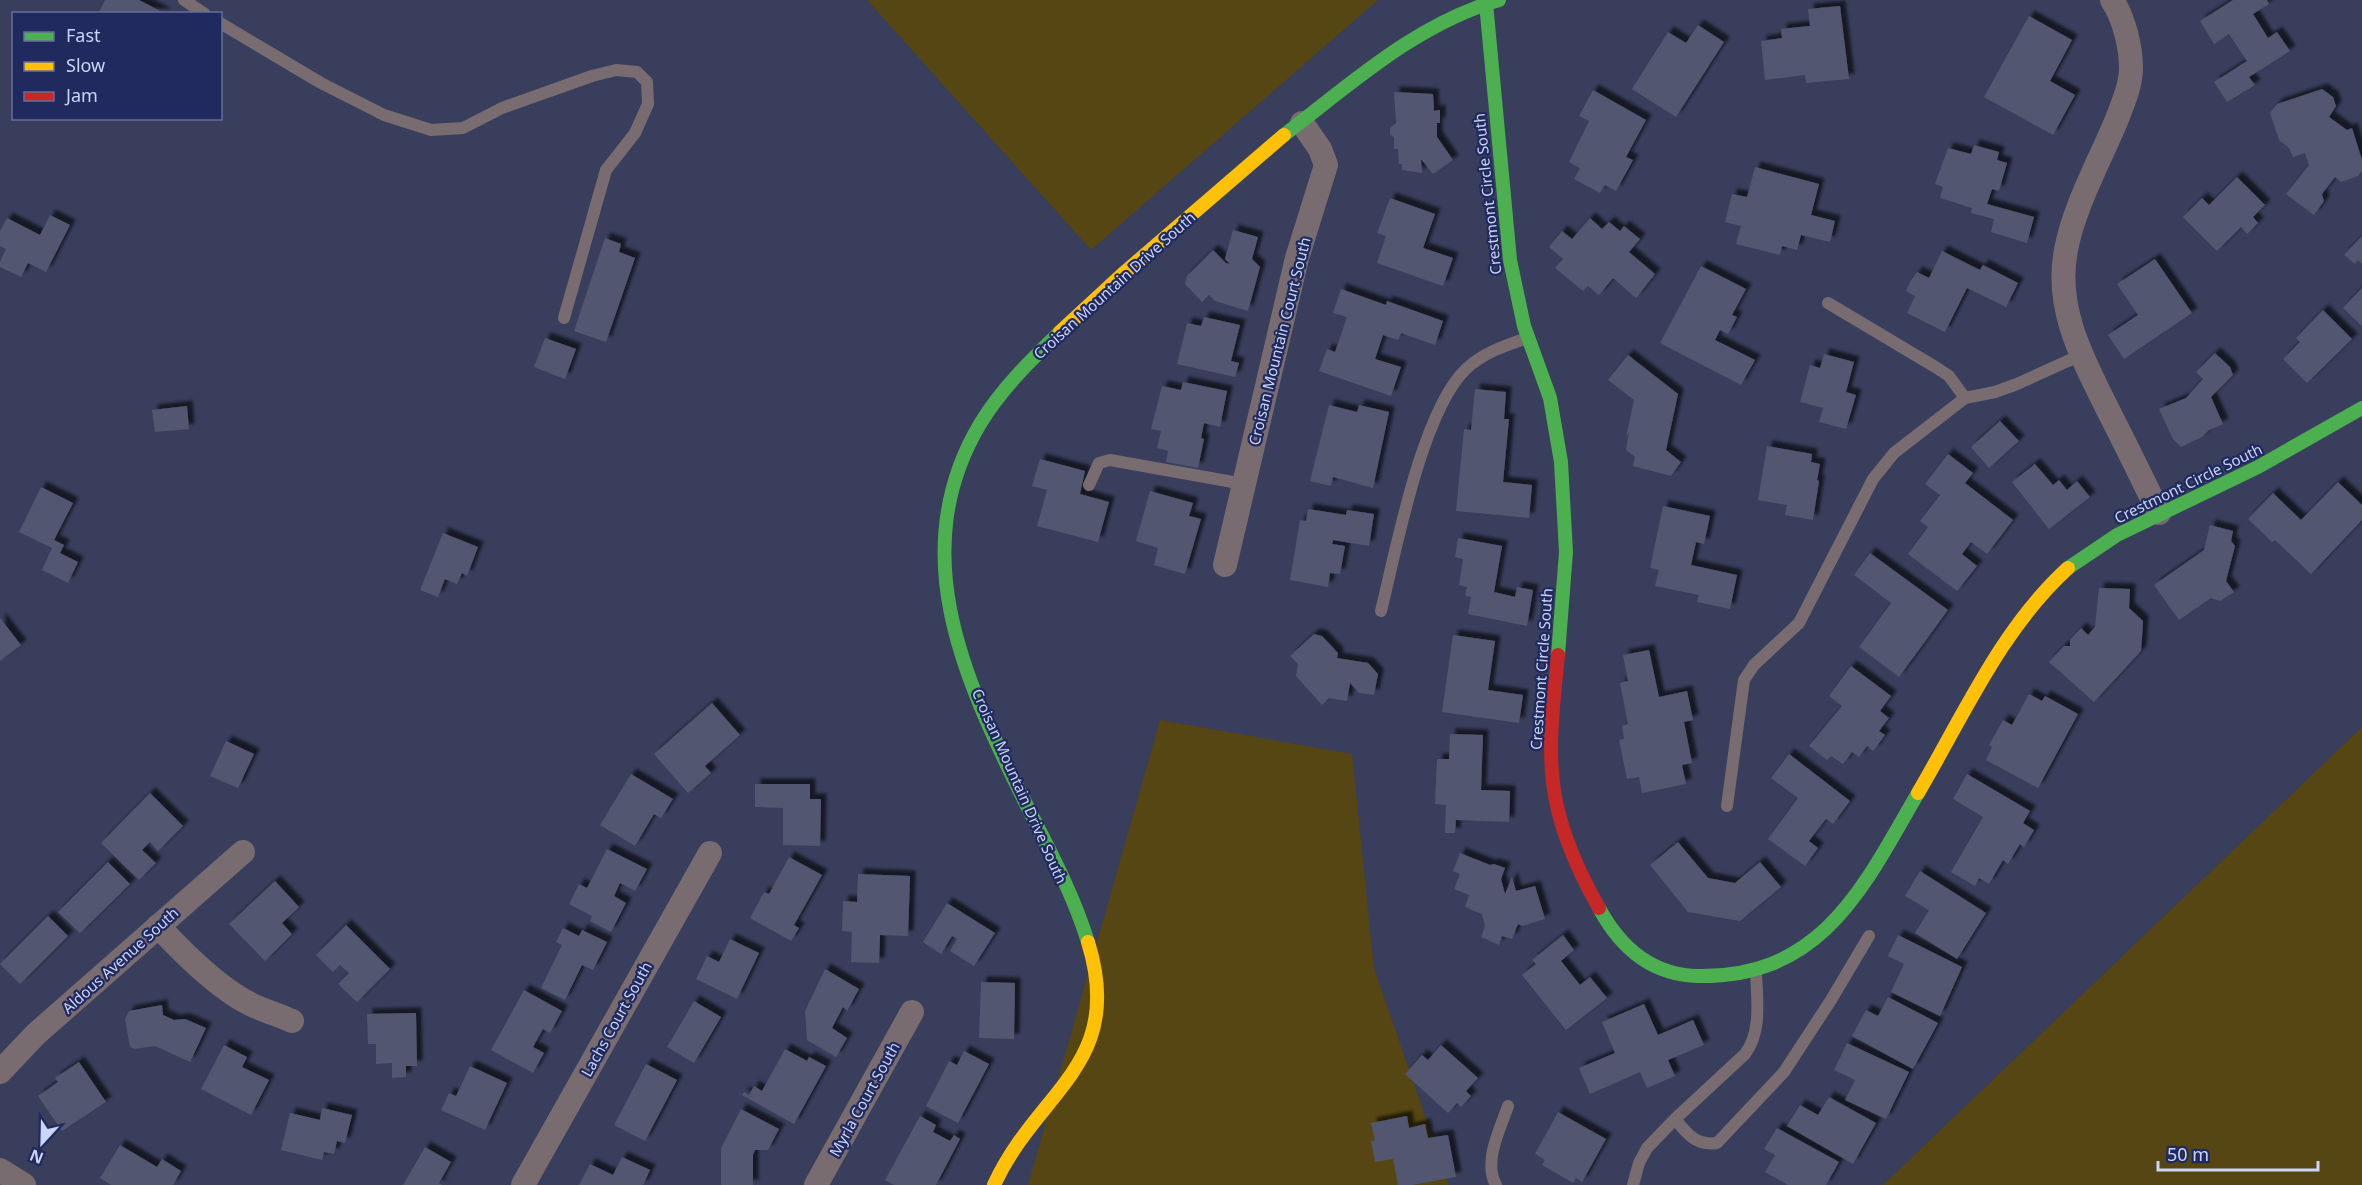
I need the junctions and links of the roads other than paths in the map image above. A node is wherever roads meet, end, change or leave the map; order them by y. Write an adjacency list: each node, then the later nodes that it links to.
1 (184, 0): 4 (lane)
2 (2112, 0): 10 (street)
3 (1492, 2): 6 (street, Croisan Mountain Drive South); 9 (street, Crestmont Circle South)
4 (202, 12)
5 (222, 24): 8 (lane)
6 (1302, 123): 13 (street, Croisan Mountain Court South); 33 (street, Croisan Mountain Drive South)
7 (1828, 303): 11 (lane)
8 (564, 318)
9 (1528, 338): 17 (lane); 23 (street, Crestmont Circle South)
10 (2081, 355): 11 (lane); 15 (street)
11 (1965, 398): 18 (lane)
12 (2362, 408): 15 (street, Crestmont Circle South)
13 (1244, 484): 14 (lane); 16 (street, Croisan Mountain Court South)
14 (1089, 485)
15 (2159, 513): 23 (street, Crestmont Circle South)
16 (1225, 565)
17 (1381, 611)
18 (1728, 806)
19 (243, 852): 21 (street, Aldous Avenue South)
20 (710, 853): 31 (street, Lachs Court South)
21 (158, 926): 25 (street); 26 (street, Aldous Avenue South)
22 (1869, 936): 28 (lane)
23 (1756, 970): 28 (lane)
24 (912, 1012): 32 (street, Myrla Court South)
25 (292, 1021)
26 (0, 1072)
27 (1508, 1106): 34 (lane)
28 (1675, 1119): 35 (lane)
29 (0, 1170): 30 (street)
30 (24, 1185)
31 (523, 1185)
32 (816, 1185)
33 (994, 1185)
34 (1496, 1185)
35 (1633, 1185)

